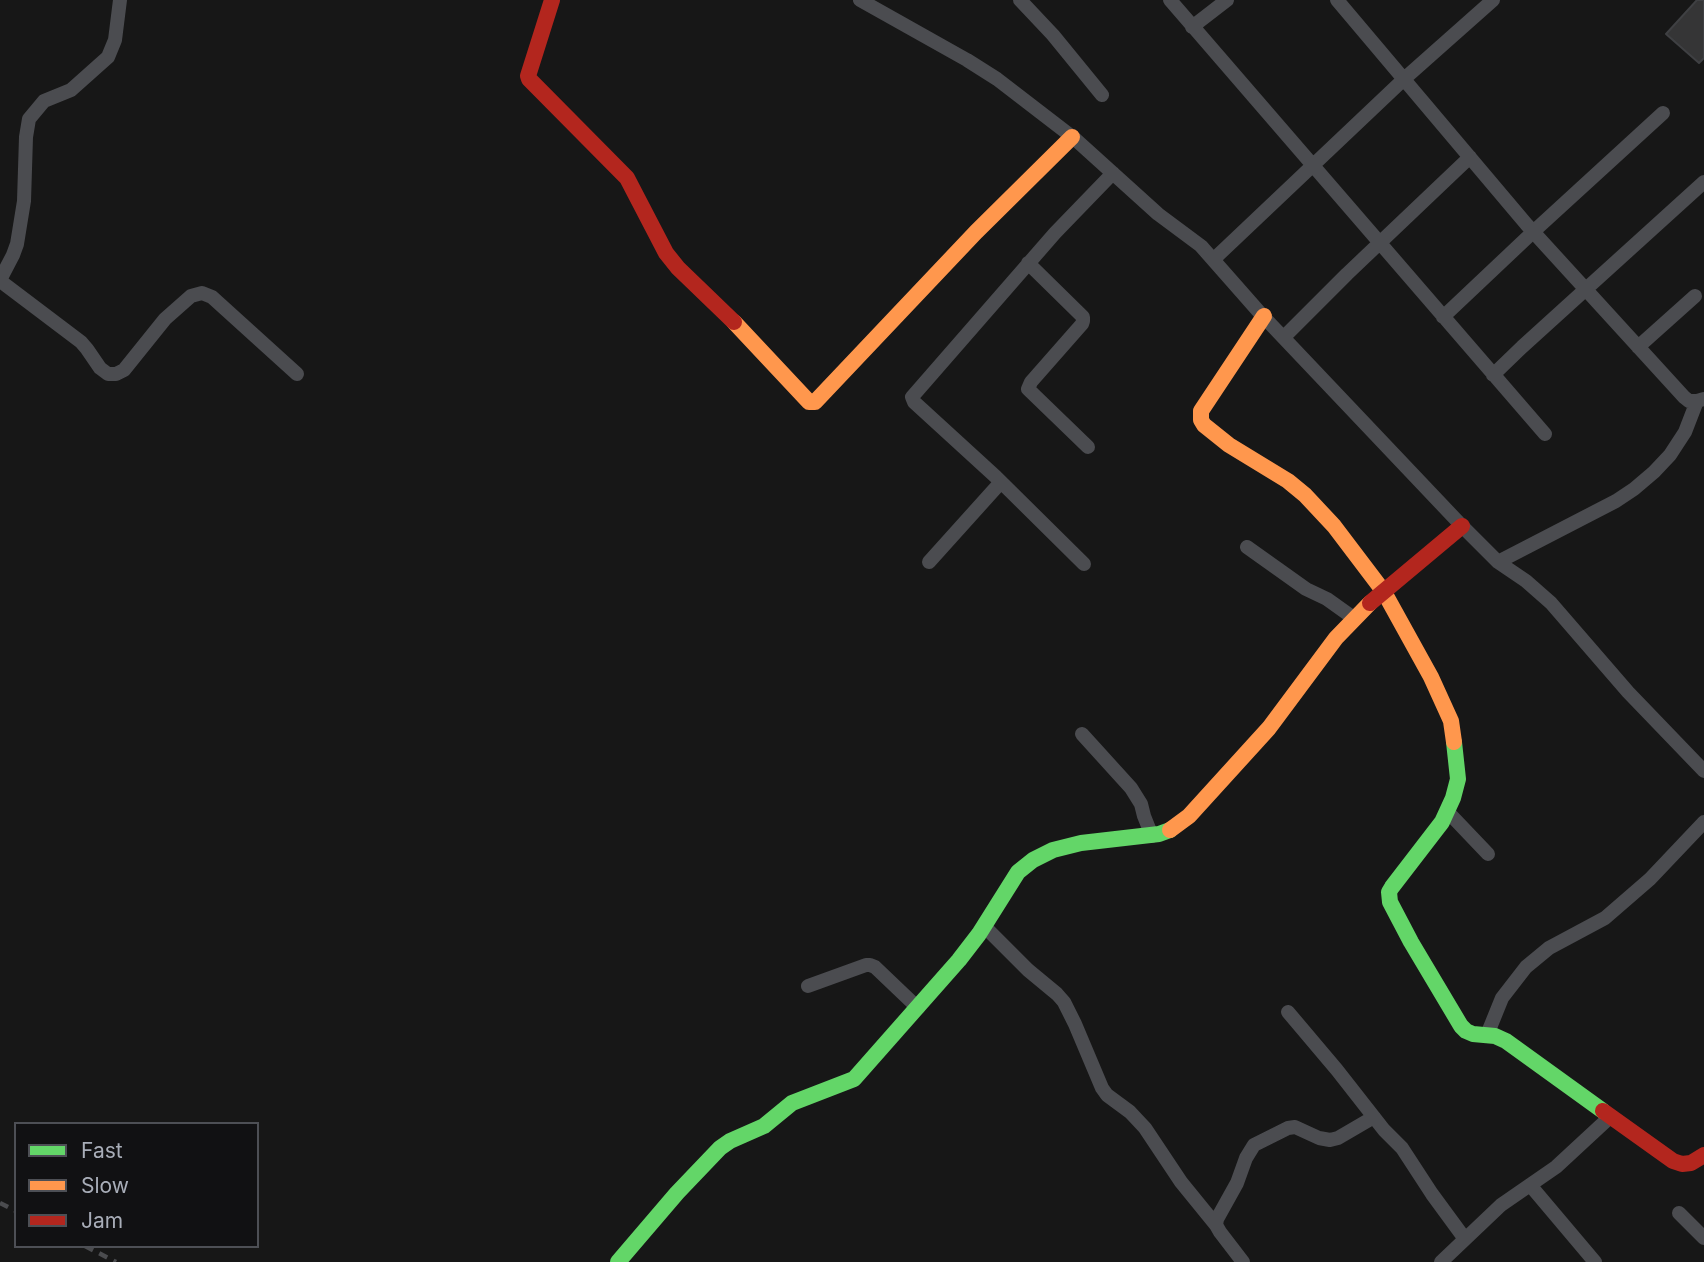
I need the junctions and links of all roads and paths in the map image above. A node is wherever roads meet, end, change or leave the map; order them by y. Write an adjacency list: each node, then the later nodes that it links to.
1 (120, 0): 28 (street)
2 (552, 0): 13 (street)
3 (860, 0): 13 (street)
4 (1020, 0): 11 (street)
5 (1170, 0): 9 (street)
6 (1227, 0): 9 (street)
7 (1493, 0): 10 (street)
8 (1342, 2): 10 (street)
9 (1192, 27): 15 (street)
10 (1404, 79): 14 (street); 15 (street)
11 (1102, 95)
12 (1663, 113): 18 (street)
13 (1072, 137): 16 (street)
14 (1470, 157): 18 (street); 19 (street)
15 (1314, 166): 19 (street); 20 (street)
16 (1113, 173): 20 (street); 21 (street)
17 (1704, 182): 22 (street)
18 (1533, 232): 22 (street); 25 (street)
19 (1381, 243): 25 (street); 26 (street)
20 (1214, 259): 24 (street)
21 (1028, 263): 32 (street); 33 (street)
22 (1586, 290): 27 (street); 29 (street)
23 (1695, 296): 27 (street)
24 (1264, 316): 26 (street); 39 (street)
25 (1443, 317): 29 (street)
26 (1284, 337): 34 (street)
27 (1638, 347): 30 (street)
28 (298, 374)
29 (1493, 375): 31 (street)
30 (1701, 400): 37 (street)
31 (1545, 435)
32 (1088, 447)
33 (1001, 482): 36 (street); 38 (street)
34 (1462, 526): 37 (street); 39 (street)
35 (1247, 547): 40 (street)
36 (929, 562)
37 (1498, 562): 42 (street)
38 (1084, 564)
39 (1384, 592): 40 (street); 43 (street)
40 (1354, 619): 45 (street)
41 (1082, 734): 45 (street)
42 (1704, 771)
43 (1447, 811): 46 (street); 51 (street)
44 (1704, 822): 51 (street)
45 (1153, 836): 47 (street)
46 (1488, 854)
47 (984, 926): 49 (street); 57 (street)
48 (808, 986): 49 (street)
49 (918, 1009): 60 (street)
50 (1288, 1012): 52 (street)
51 (1487, 1035): 53 (street)
52 (1374, 1117): 57 (street); 59 (street)
53 (1610, 1117): 54 (street); 55 (street)
54 (1704, 1154)
55 (1530, 1185): 59 (street); 63 (street)
56 (1679, 1213): 58 (street)
57 (1216, 1225): 61 (street)
58 (1704, 1238)
59 (1465, 1239): 62 (street)
60 (618, 1262)
61 (1243, 1262)
62 (1441, 1262)
63 (1595, 1262)

